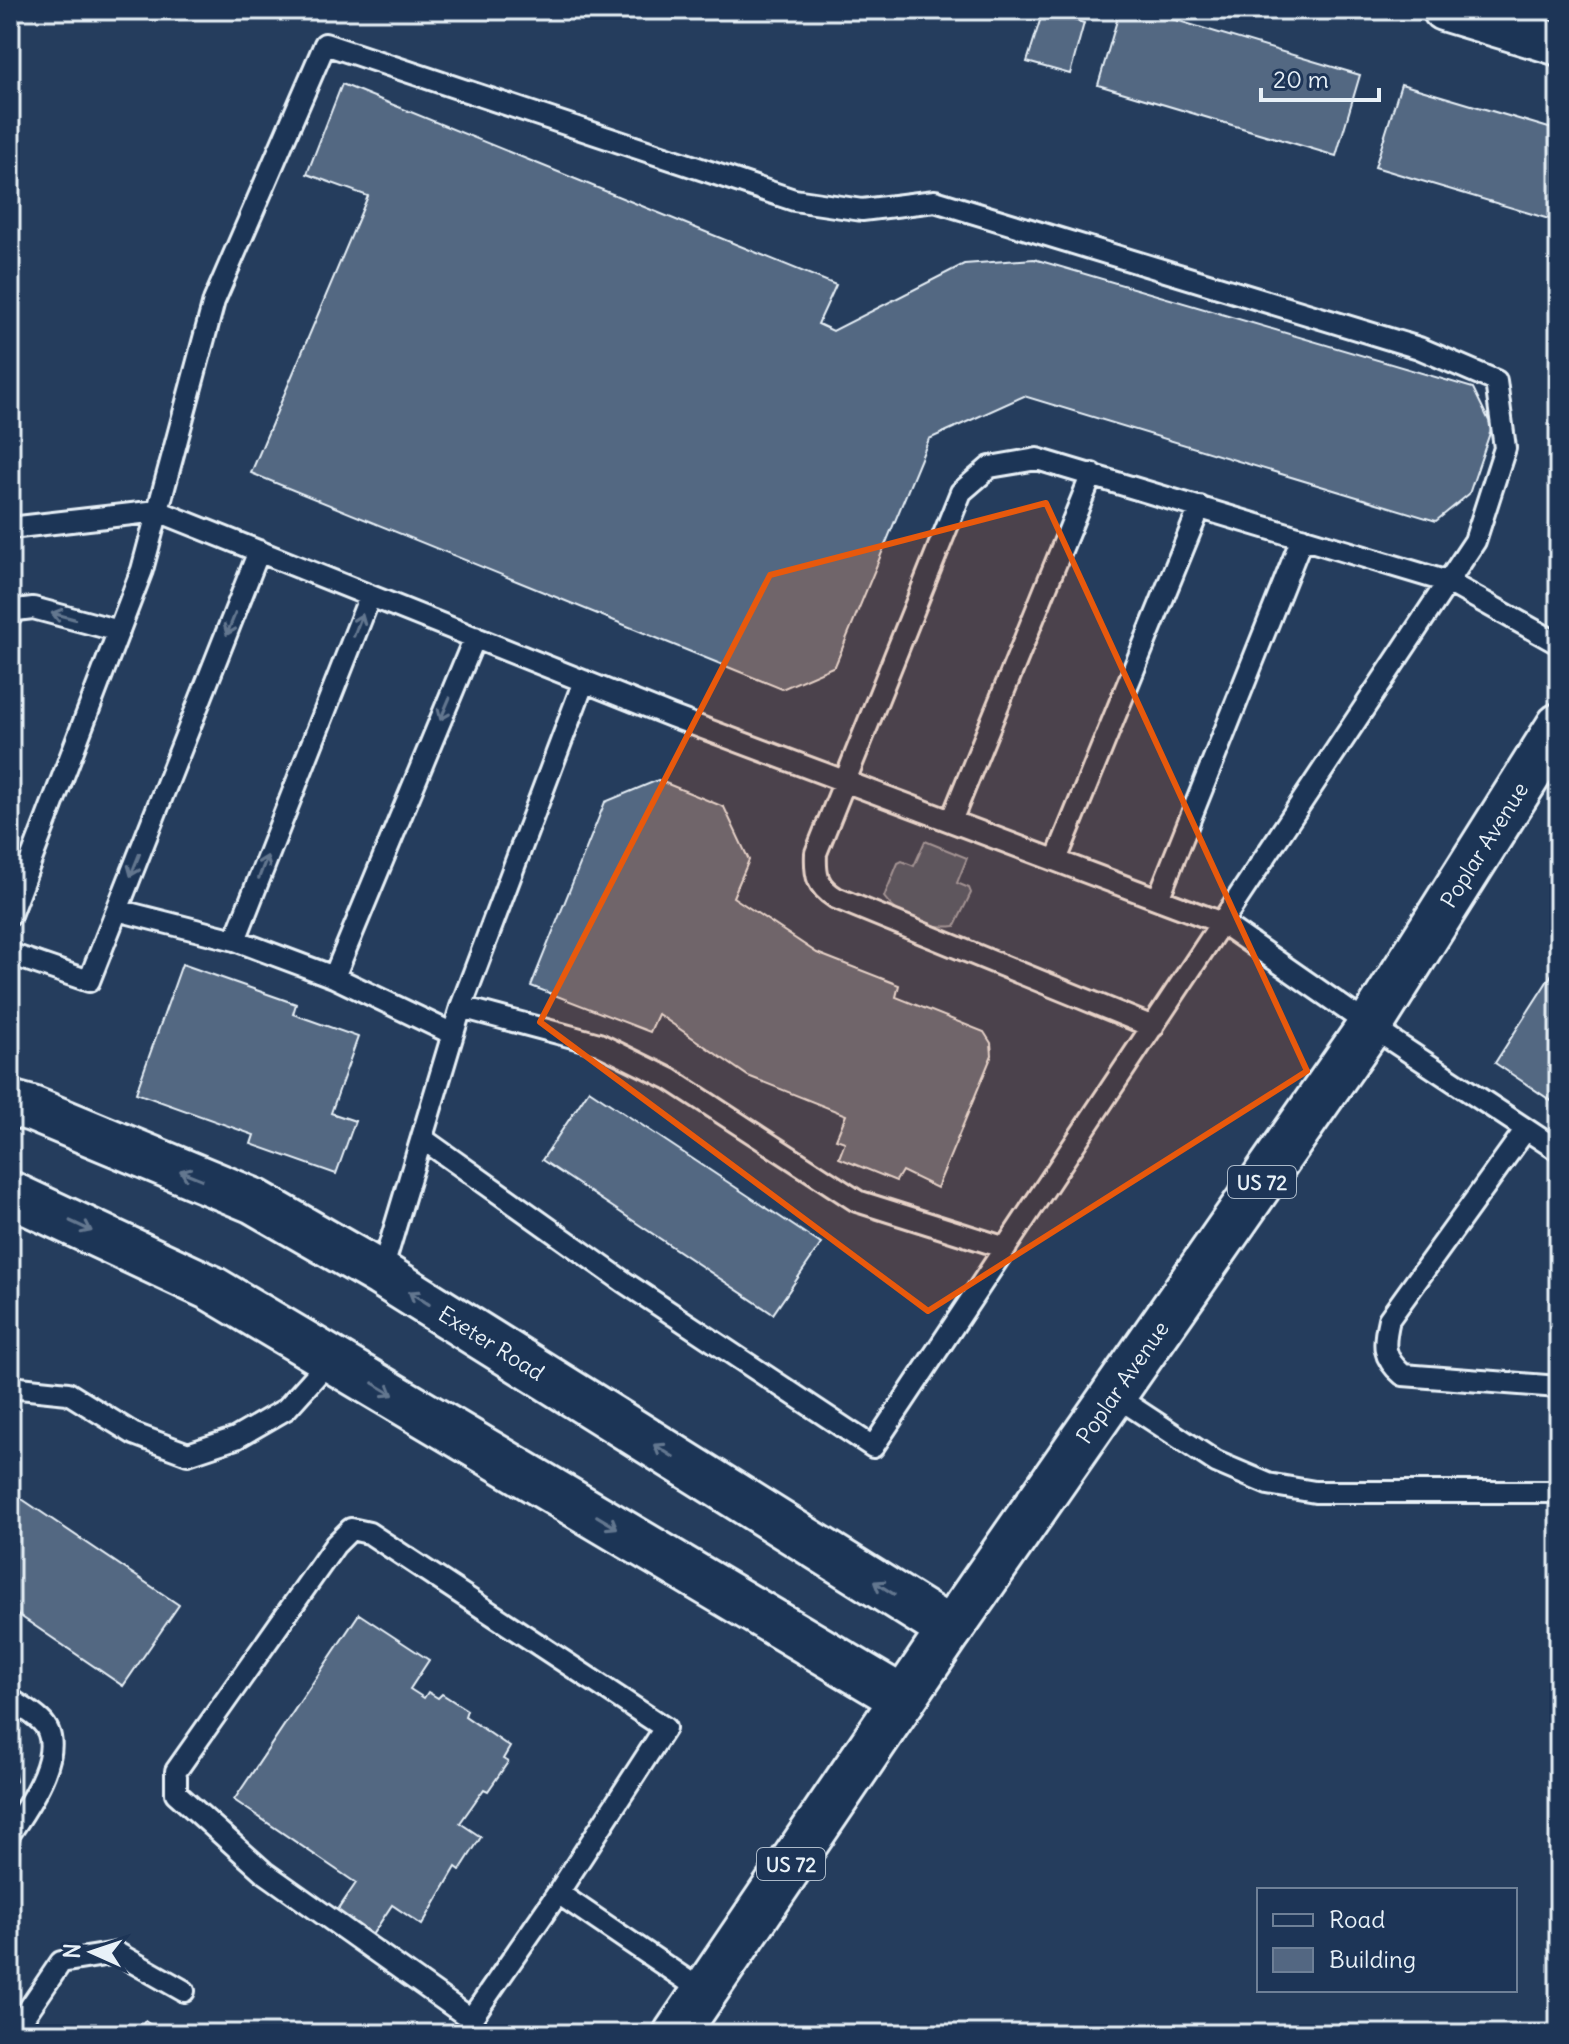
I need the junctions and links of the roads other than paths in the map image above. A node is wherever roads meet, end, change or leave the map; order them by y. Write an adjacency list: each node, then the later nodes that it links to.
1 (1443, 10): 2 (street)
2 (1559, 45)
3 (1092, 474): 4 (lane); 17 (lane); 18 (lane)
4 (1200, 507): 7 (lane); 19 (lane)
5 (158, 511): 6 (lane); 8 (lane); 9 (lane); 12 (lane)
6 (10, 528)
7 (1302, 538): 9 (lane); 20 (lane)
8 (259, 551): 10 (lane); 21 (lane, one-way to 21)
9 (1448, 582): 14 (lane); 23 (lane)
10 (370, 596): 13 (lane); 24 (lane, one-way to 10)
11 (10, 617): 12 (lane, one-way to 11)
12 (119, 631): 22 (lane)
13 (475, 637): 15 (lane); 26 (lane, one-way to 26)
14 (1559, 644)
15 (584, 681): 17 (lane); 27 (lane)
16 (1559, 726): 28 (street, Poplar Avenue / US 72)
17 (844, 781): 18 (lane); 29 (lane)
18 (951, 821): 19 (lane)
19 (1056, 860): 20 (lane)
20 (1158, 899): 23 (lane)
21 (117, 910): 24 (lane); 25 (lane)
22 (10, 915)
23 (1222, 923): 28 (lane); 29 (lane)
24 (235, 940): 26 (lane)
25 (10, 954)
26 (334, 977): 30 (lane)
27 (461, 1007): 30 (lane); 36 (lane)
28 (1370, 1026): 32 (lane); 41 (street, Poplar Avenue / US 72)
29 (1153, 1027): 36 (lane)
30 (453, 1034): 33 (lane)
31 (10, 1103): 37 (street, Exeter Road, one-way to 31)
32 (1526, 1129): 34 (lane); 40 (lane)
33 (423, 1139): 36 (lane); 37 (lane)
34 (1559, 1151)
35 (10, 1194): 38 (street, one-way to 38)
36 (1006, 1248)
37 (381, 1274): 43 (street, Exeter Road, one-way to 37)
38 (332, 1358): 39 (lane); 45 (street, one-way to 45)
39 (10, 1387)
40 (1559, 1387)
41 (1114, 1395): 42 (lane); 43 (street, Poplar Avenue / US 72)
42 (1559, 1492)
43 (950, 1630): 45 (street, Poplar Avenue / US 72)
44 (10, 1699): 46 (lane)
45 (903, 1699): 49 (street, Poplar Avenue / US 72)
46 (10, 1833)
47 (558, 1893): 47 (lane); 49 (lane)
48 (184, 1991): 50 (lane)
49 (704, 1992): 51 (street, Poplar Avenue / US 72)
50 (12, 2034)
51 (676, 2034)

